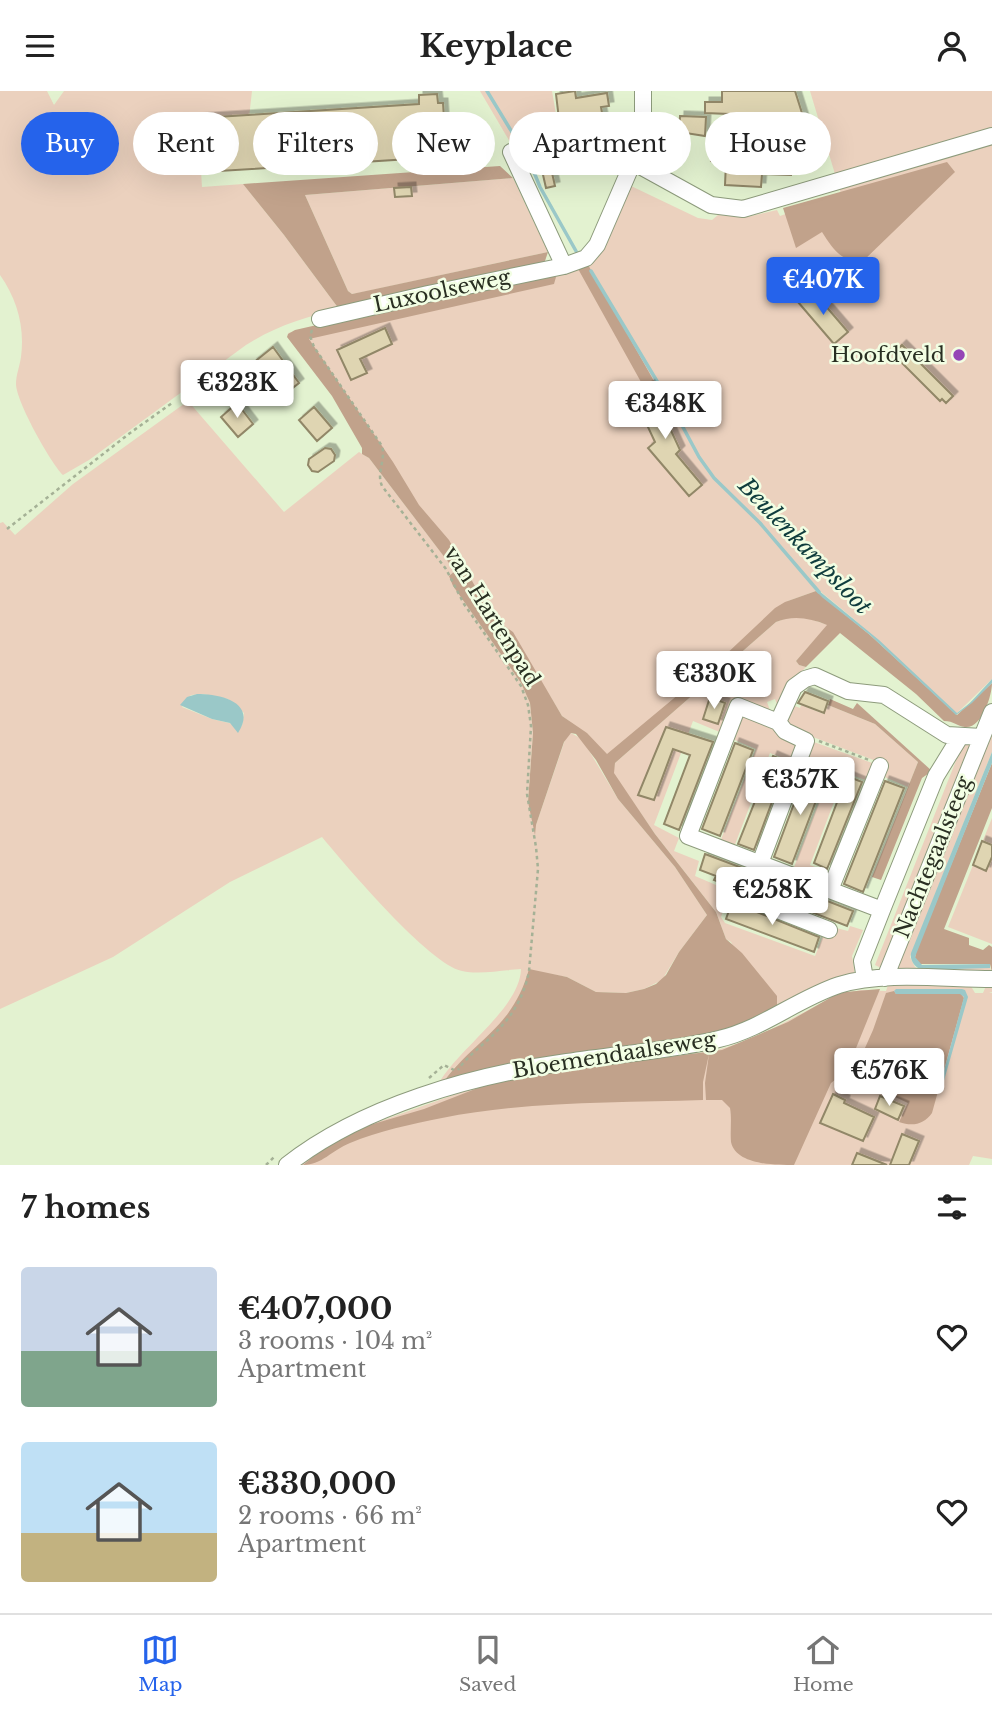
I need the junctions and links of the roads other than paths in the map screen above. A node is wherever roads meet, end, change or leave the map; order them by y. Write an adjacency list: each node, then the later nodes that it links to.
1 (643, 91): 2 (street, Luxoolseweg)
2 (643, 112)
3 (992, 136): 6 (street)
4 (522, 175): 7 (street)
5 (628, 175): 7 (street, Luxoolseweg)
6 (657, 175)
7 (564, 266): 8 (street, Luxoolseweg)
8 (320, 319)
9 (992, 712): 12 (street, Nachtegaalsteeg)
10 (778, 722): 11 (street); 14 (street, Nachtegaalsteeg); 14 (street, Nachtegaalsteeg)
11 (960, 737): 12 (street); 16 (street, Nachtegaalsteeg)
12 (982, 737): 18 (street, Nachtegaalsteeg)
13 (880, 766): 15 (street)
14 (760, 864): 15 (street, Nachtegaalsteeg); 17 (street)
15 (831, 890): 16 (street, Nachtegaalsteeg)
16 (882, 910): 19 (street, Nachtegaalsteeg)
17 (829, 930)
18 (885, 978): 19 (street, Bloemendaalseweg); 20 (street, Bloemendaalseweg)
19 (865, 979): 21 (street, Bloemendaalseweg)
20 (992, 979)
21 (287, 1165)

